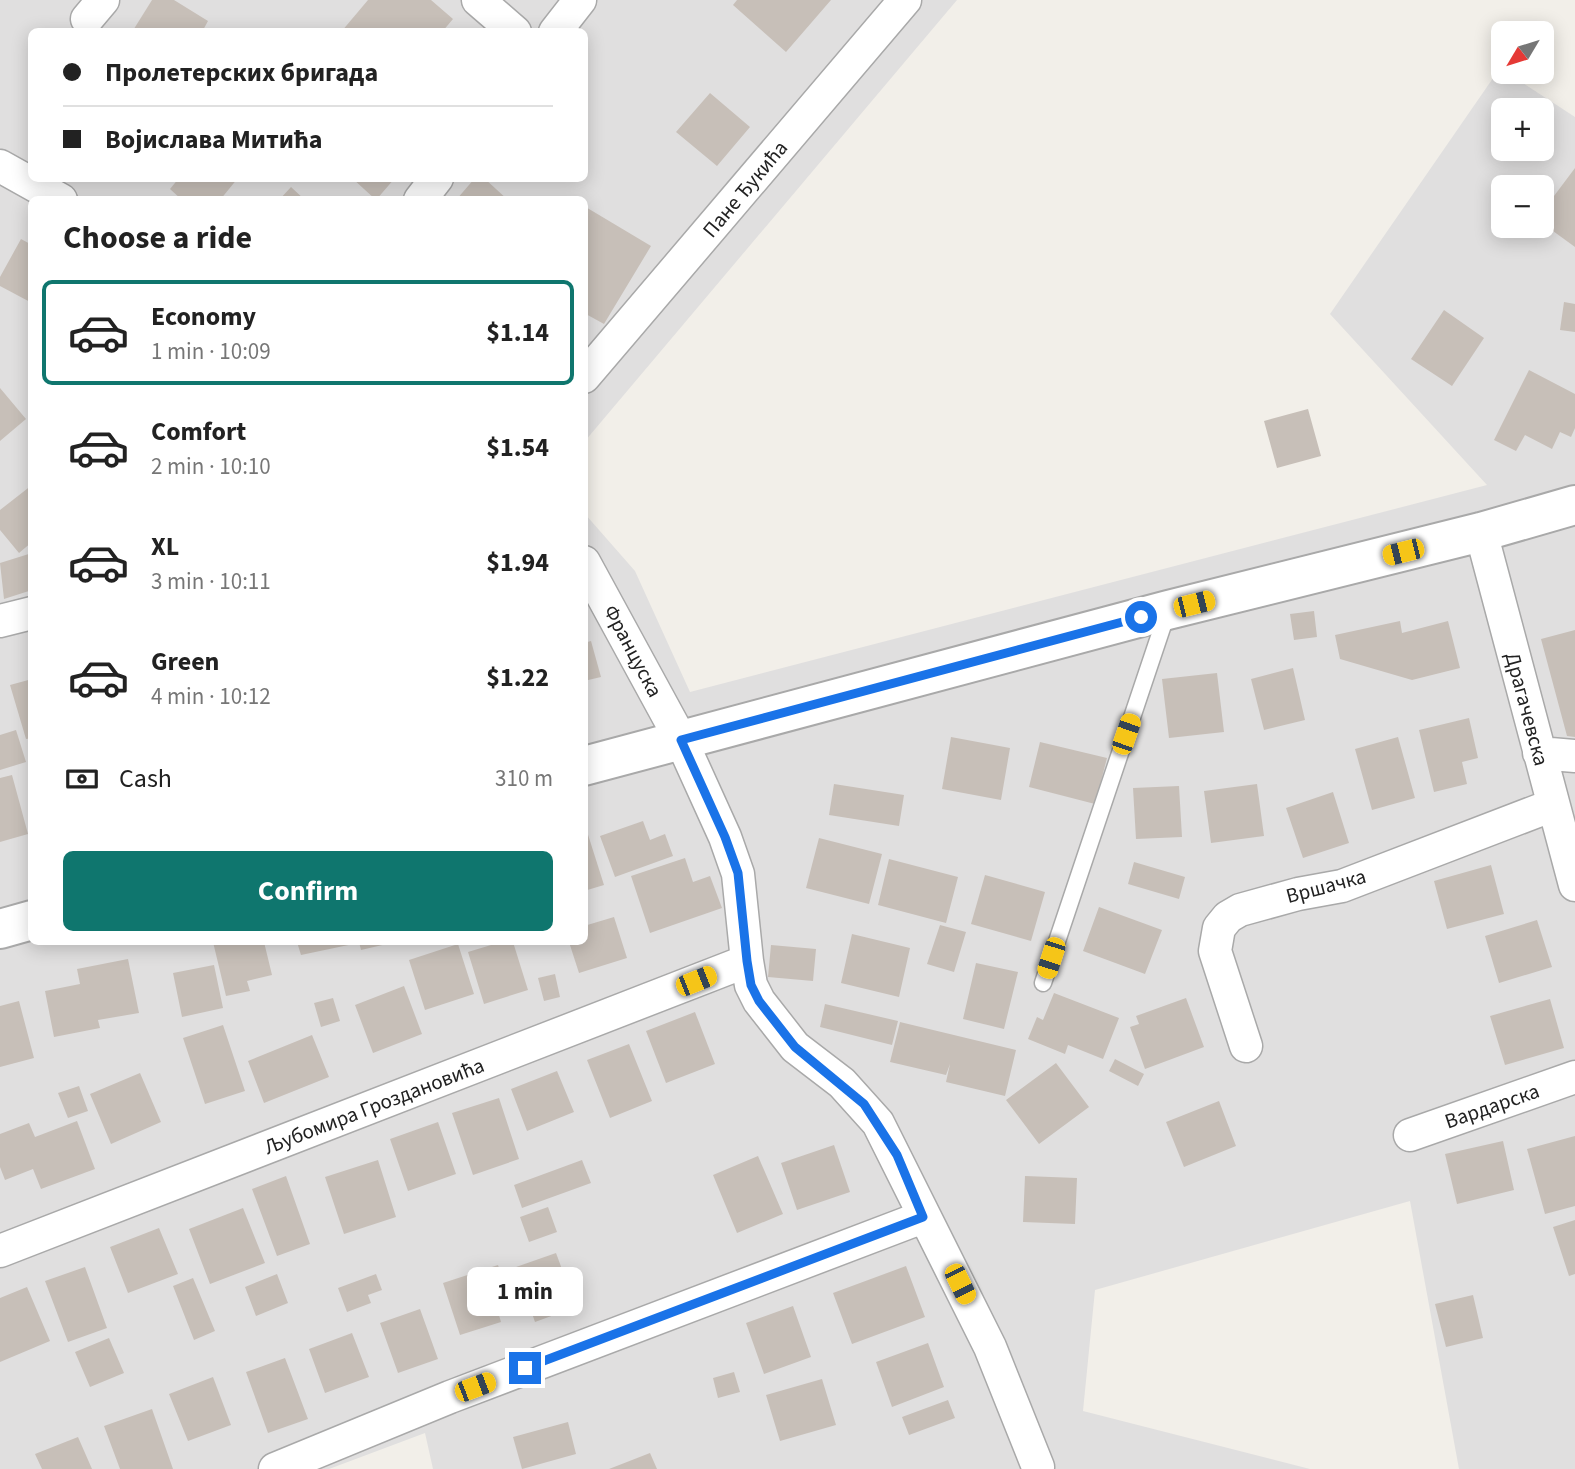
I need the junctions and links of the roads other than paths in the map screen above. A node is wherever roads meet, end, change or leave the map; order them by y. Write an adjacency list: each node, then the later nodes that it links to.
1 (478, 0): 4 (street)
2 (580, 0): 5 (street)
3 (905, 0): 12 (street, Пане Ђукића)
4 (510, 28)
5 (558, 28)
6 (0, 166): 7 (street)
7 (28, 182)
8 (29, 182): 10 (street)
9 (434, 182): 11 (street)
10 (54, 196)
11 (423, 196)
12 (588, 372)
13 (1575, 505): 14 (street)
14 (1481, 533): 16 (street); 20 (street, Драгачевска)
15 (588, 569): 19 (street, Француска)
16 (1168, 610): 19 (street); 28 (lane)
17 (28, 613): 18 (street)
18 (0, 621)
19 (681, 740): 22 (street); 27 (street, Француска)
20 (1539, 753): 21 (street); 23 (street, Драгачевска)
21 (1575, 756)
22 (588, 765)
23 (1553, 805): 24 (street, Драгачевска); 29 (street, Вршачка)
24 (1575, 885)
25 (28, 921): 26 (street)
26 (0, 929)
27 (747, 961): 32 (street, Француска); 33 (street, Љубомира Гроздановића)
28 (1043, 983)
29 (1246, 1046)
30 (1575, 1077): 31 (street, Вардарска)
31 (1410, 1135)
32 (923, 1217): 34 (street, Француска); 35 (street)
33 (0, 1251)
34 (1038, 1467)
35 (275, 1469)

